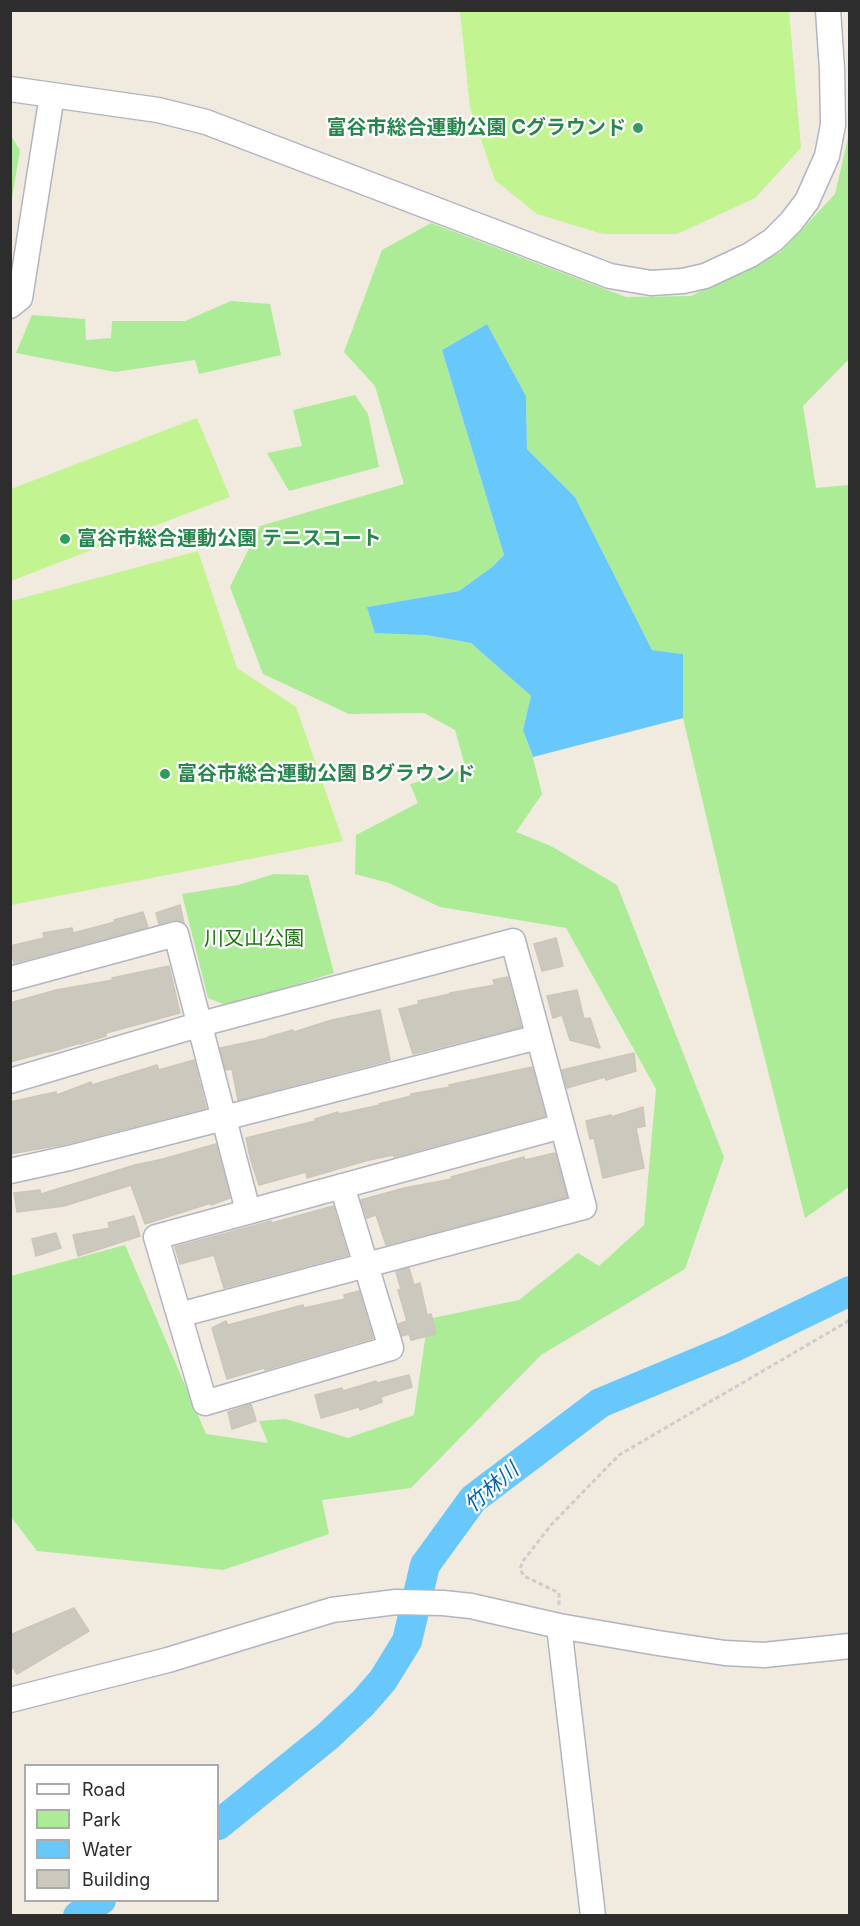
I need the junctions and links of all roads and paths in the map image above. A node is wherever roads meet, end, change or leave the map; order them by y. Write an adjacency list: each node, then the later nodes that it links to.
1 (828, 10): 2 (street)
2 (841, 69): 4 (street)
3 (10, 89): 4 (street)
4 (52, 95): 5 (street)
5 (10, 306)
6 (10, 980): 7 (street)
7 (201, 1024): 8 (street); 9 (street); 10 (street)
8 (538, 1037): 10 (street); 11 (street)
9 (10, 1081)
10 (224, 1118): 12 (street); 14 (street)
11 (562, 1126): 13 (street); 15 (street)
12 (10, 1171)
13 (342, 1186): 14 (street); 15 (street)
14 (249, 1211): 16 (street)
15 (366, 1265): 16 (street); 16 (street)
16 (179, 1315)
17 (849, 1320): 18 (path)
18 (559, 1626): 19 (street); 20 (street); 21 (street)
19 (849, 1646)
20 (10, 1700)
21 (593, 1916)

